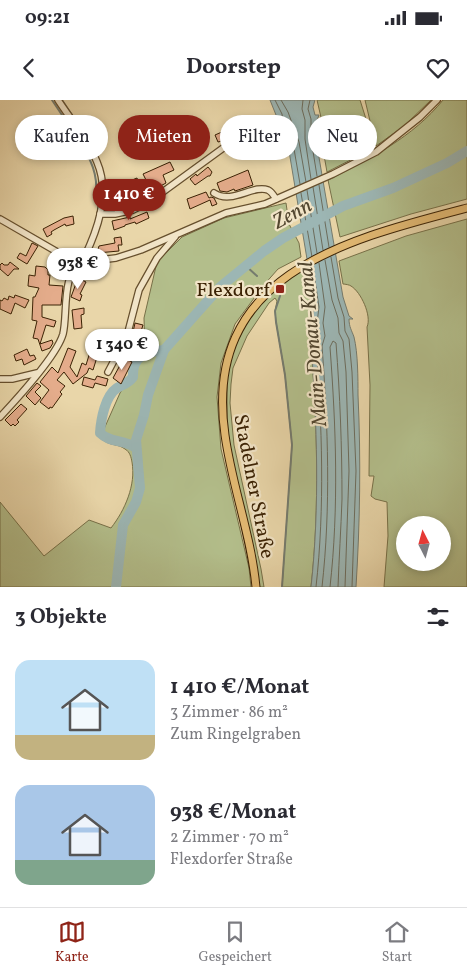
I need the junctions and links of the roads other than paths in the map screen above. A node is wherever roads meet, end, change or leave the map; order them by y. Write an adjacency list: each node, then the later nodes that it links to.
1 (58, 100): 7 (street)
2 (437, 100): 5 (street)
3 (220, 151): 7 (street)
4 (214, 193): 5 (street)
5 (276, 199): 9 (street)
6 (467, 208): 15 (main road, Stadelner Straße)
7 (100, 214): 10 (street)
8 (0, 219): 10 (street)
9 (177, 234): 10 (street); 11 (street)
10 (80, 263): 12 (street)
11 (108, 372)
12 (37, 373): 13 (street); 14 (street)
13 (0, 379)
14 (0, 417)
15 (256, 587)

